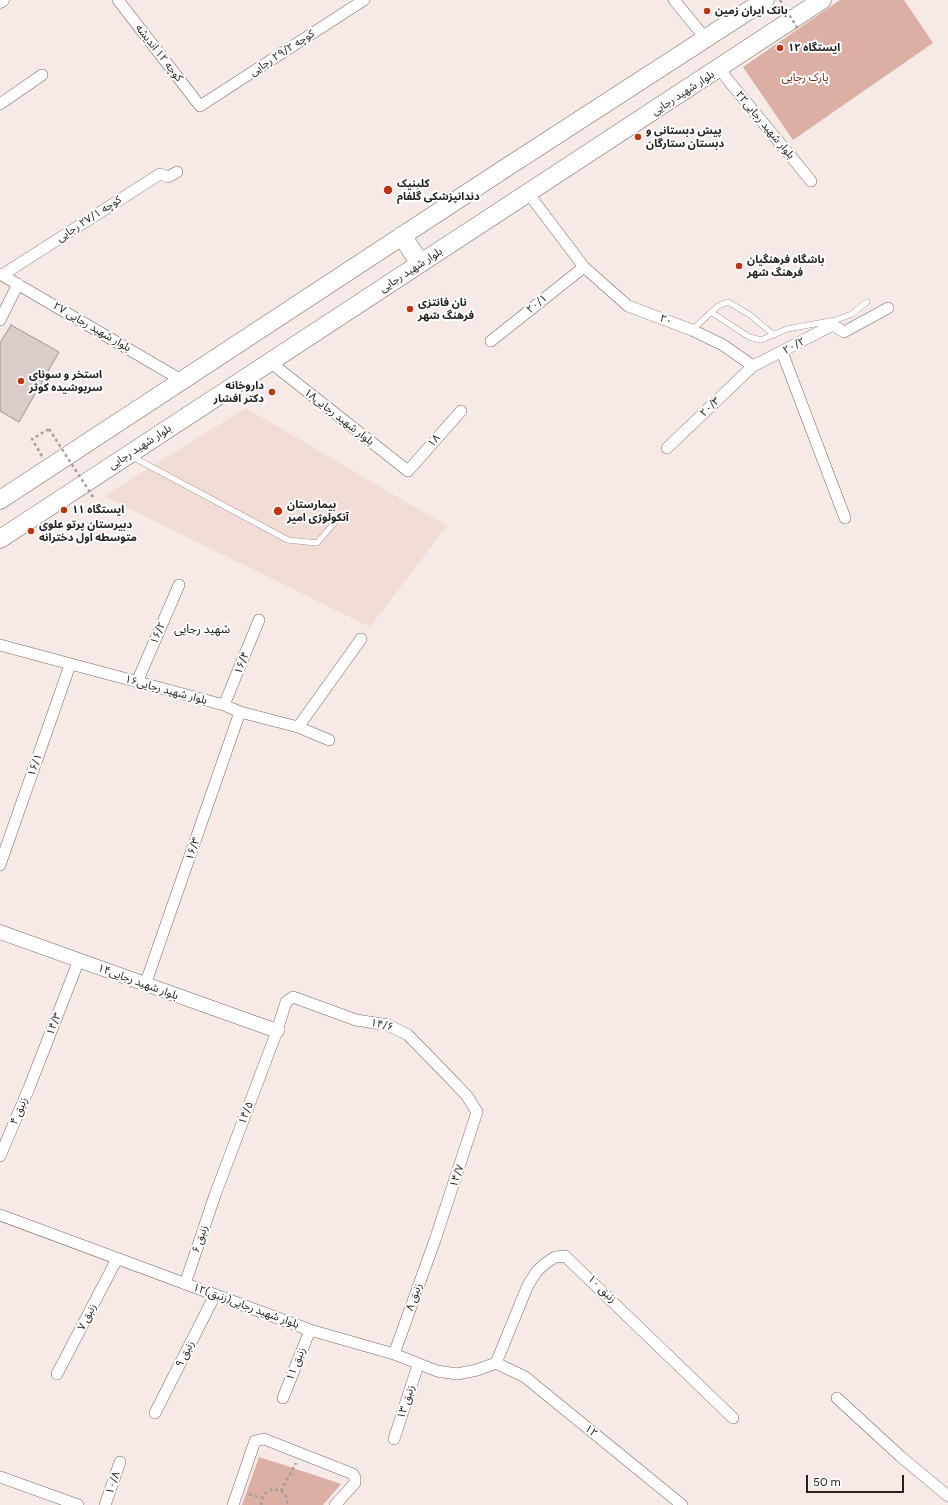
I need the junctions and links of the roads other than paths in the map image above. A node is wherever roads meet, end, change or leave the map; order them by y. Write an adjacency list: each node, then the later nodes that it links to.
1 (118, 0): 10 (street, کوچه ۱۲ اندیشه)
2 (364, 0): 10 (street, کوچه ۲۹/۲ رجایی)
3 (674, 0): 6 (street)
4 (766, 0): 6 (main road)
5 (822, 0): 7 (main road, بلوار شهید رجایی)
6 (706, 39): 14 (main road)
7 (719, 69): 12 (street, بلوار شهید رجایی۲۲); 13 (main road, بلوار شهید رجایی)
8 (42, 75): 9 (street)
9 (0, 104)
10 (200, 106)
11 (177, 172): 17 (street, کوچه ۲۷/۱ رجایی)
12 (811, 181)
13 (528, 193): 15 (main road, بلوار شهید رجایی); 16 (street, ۲۰)
14 (402, 236): 15 (highway); 29 (main road)
15 (420, 263): 27 (main road, بلوار شهید رجایی)
16 (584, 266): 23 (street, ۲۰); 25 (street, ۲۰/۱)
17 (1, 274): 18 (street, ۲۷ بلوار شهید رجایی)
18 (18, 284): 22 (street); 29 (street, ۲۷ بلوار شهید رجایی)
19 (867, 302): 24 (lane)
20 (888, 308): 26 (street, ۲۰/۲)
21 (711, 312): 23 (lane); 24 (lane); 24 (lane)
22 (0, 320)
23 (692, 330): 28 (street, ۲۰)
24 (774, 335)
25 (491, 341)
26 (782, 352): 28 (street, ۲۰/۲); 35 (street)
27 (270, 362): 32 (main road, بلوار شهید رجایی); 33 (street, بلوار شهید رجایی۱۸)
28 (753, 366): 31 (street, ۲۰/۳)
29 (184, 381): 34 (main road)
30 (461, 411): 33 (street, ۱۸)
31 (667, 448)
32 (129, 455): 36 (lane); 37 (main road, بلوار شهید رجایی)
33 (408, 471)
34 (0, 500)
35 (844, 518)
36 (335, 522)
37 (0, 539)
38 (179, 585): 43 (street, ۱۶/۲)
39 (259, 620): 44 (street, ۱۶/۴)
40 (361, 639): 46 (street)
41 (0, 645): 42 (street, بلوار شهید رجایی۱۶)
42 (70, 665): 43 (street, بلوار شهید رجایی۱۶); 48 (street, ۱۶/۱)
43 (137, 682): 44 (street, بلوار شهید رجایی۱۶)
44 (224, 706): 45 (street, بلوار شهید رجایی۱۶)
45 (240, 712): 46 (street, بلوار شهید رجایی۱۶); 51 (street, ۱۶/۳)
46 (298, 727): 47 (street, بلوار شهید رجایی۱۶)
47 (329, 740)
48 (0, 865)
49 (0, 932): 50 (street, بلوار شهید رجایی۱۴)
50 (79, 960): 51 (street, بلوار شهید رجایی۱۴); 53 (street, ۱۴/۳)
51 (145, 985): 52 (street, بلوار شهید رجایی۱۴)
52 (277, 1031): 54 (street, ۱۴/۶); 56 (street, ۱۴/۵)
53 (29, 1088): 55 (street, زنبق ۴)
54 (478, 1112): 58 (street, ۱۴/۷)
55 (0, 1156)
56 (215, 1195): 60 (street, زنبق ۶)
57 (0, 1215): 59 (street, ۱۲بلوار شهید رجایی(زنبق))
58 (435, 1240): 63 (street, زنبق ۸)
59 (117, 1259): 60 (street, ۱۲بلوار شهید رجایی(زنبق)); 66 (street, زنبق ۷)
60 (185, 1284): 61 (street, ۱۲بلوار شهید رجایی(زنبق))
61 (215, 1295): 62 (street, ۱۲بلوار شهید رجایی(زنبق)); 69 (street, زنبق ۹)
62 (310, 1330): 63 (street, ۱۲بلوار شهید رجایی(زنبق)); 67 (street, زنبق ۱۱)
63 (394, 1354): 65 (street, ۱۲بلوار شهید رجایی(زنبق))
64 (496, 1363): 65 (street, ۱۲بلوار شهید رجایی(زنبق)); 70 (street, زنبق ۱۰); 79 (street, ۱۲)
65 (418, 1365): 71 (street, زنبق ۱۳)
66 (57, 1374)
67 (283, 1398)
68 (837, 1398): 74 (street)
69 (155, 1412)
70 (733, 1418)
71 (394, 1439)
72 (120, 1462): 76 (street, ۱۰/۸)
73 (0, 1477): 75 (street)
74 (948, 1496)
75 (78, 1505)
76 (105, 1505)
77 (233, 1505): 78 (street)
78 (335, 1505)
79 (682, 1505)

